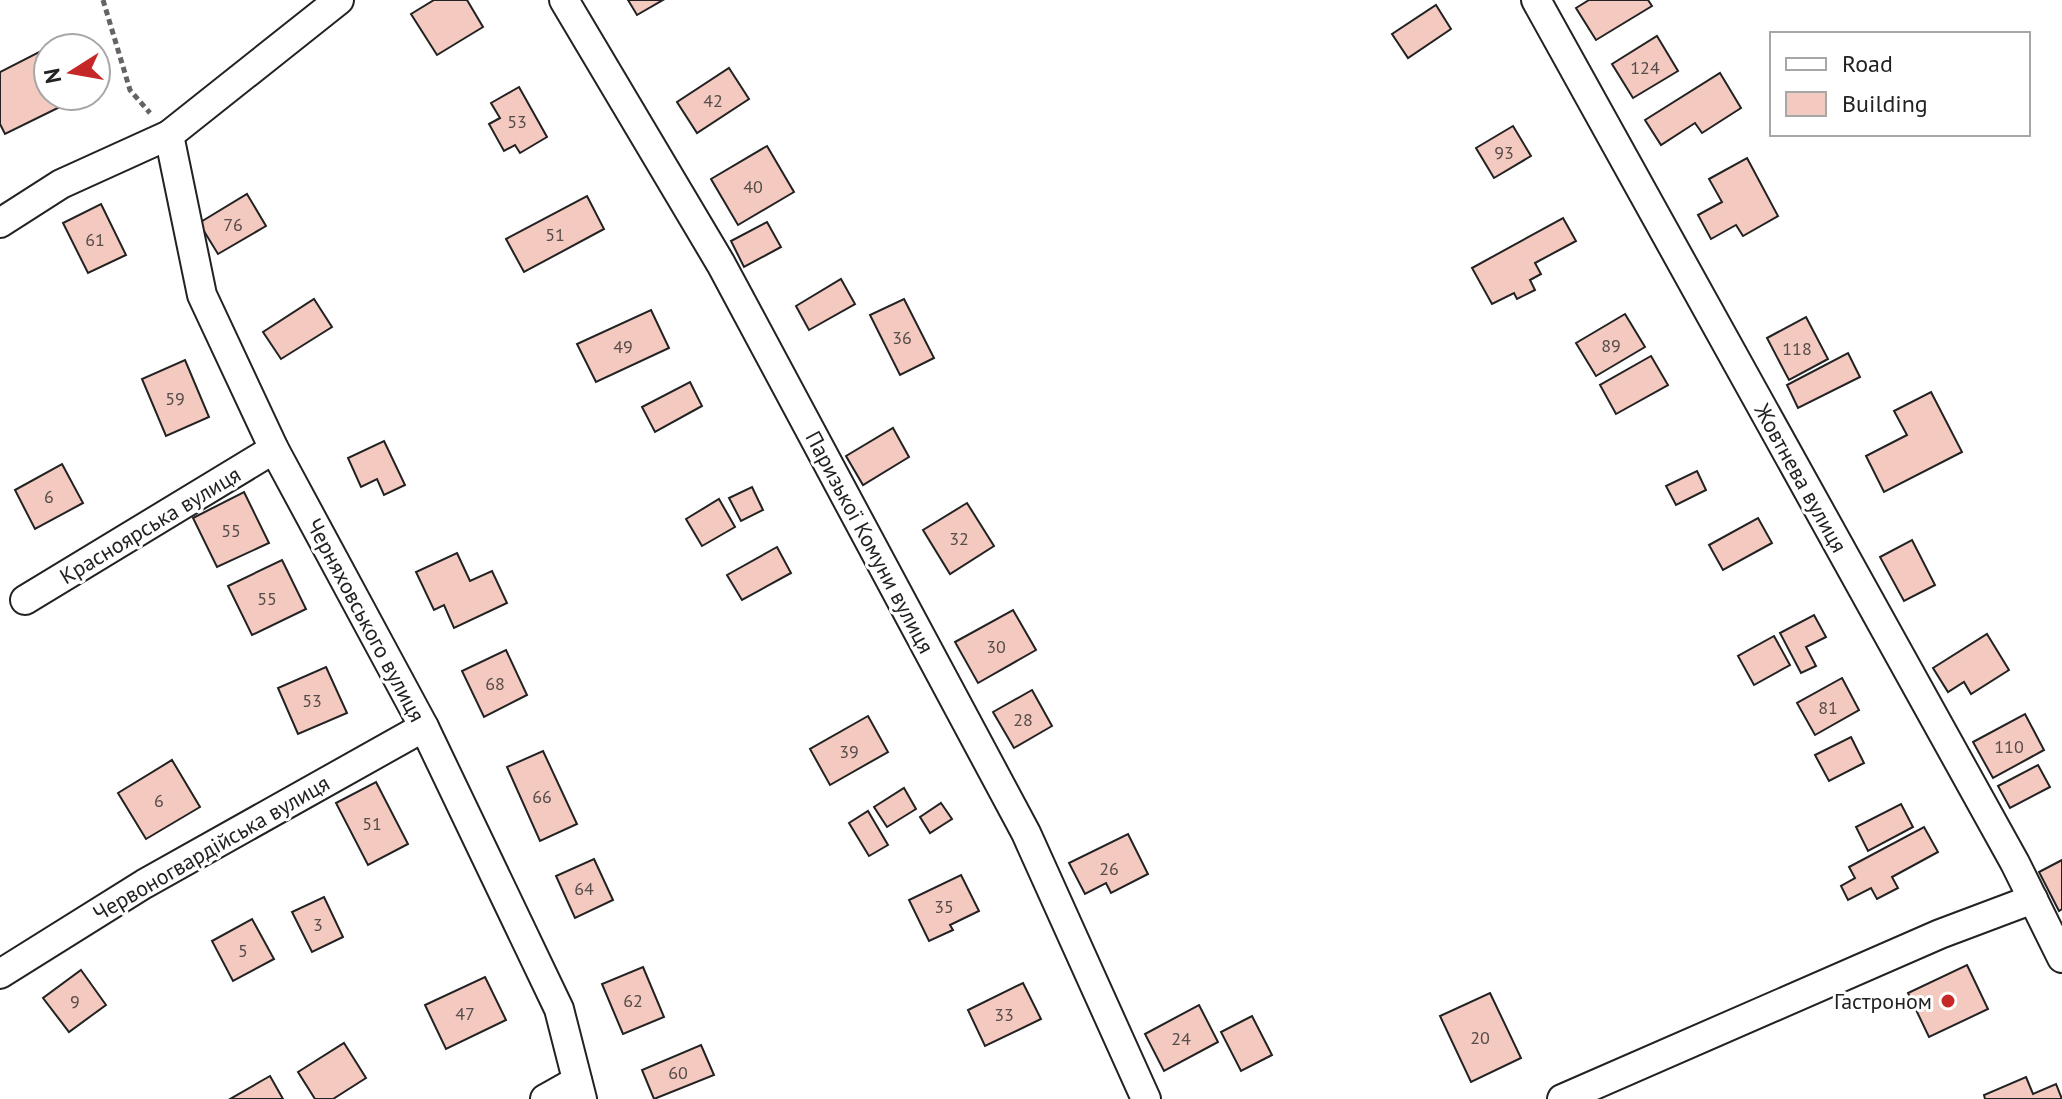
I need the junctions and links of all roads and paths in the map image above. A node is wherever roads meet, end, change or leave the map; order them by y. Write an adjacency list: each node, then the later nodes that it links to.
1 (103, 0): 5 (path)
2 (339, 0): 5 (street)
3 (564, 0): 15 (street, Паризької Комуни вулиця)
4 (1536, 0): 10 (street, Жовтнева вулиця)
5 (169, 135): 6 (street); 7 (street, Черняховського вулиця)
6 (0, 223)
7 (274, 449): 8 (street, Красноярська вулиця); 9 (street, Черняховського вулиця)
8 (25, 600)
9 (424, 727): 12 (street, Червоногвардійська вулиця); 13 (street, Черняховського вулиця)
10 (2033, 899): 11 (street, Жовтнева вулиця); 16 (street)
11 (2062, 958)
12 (0, 974)
13 (580, 1090): 14 (street)
14 (545, 1099)
15 (1146, 1099)
16 (1562, 1099)

